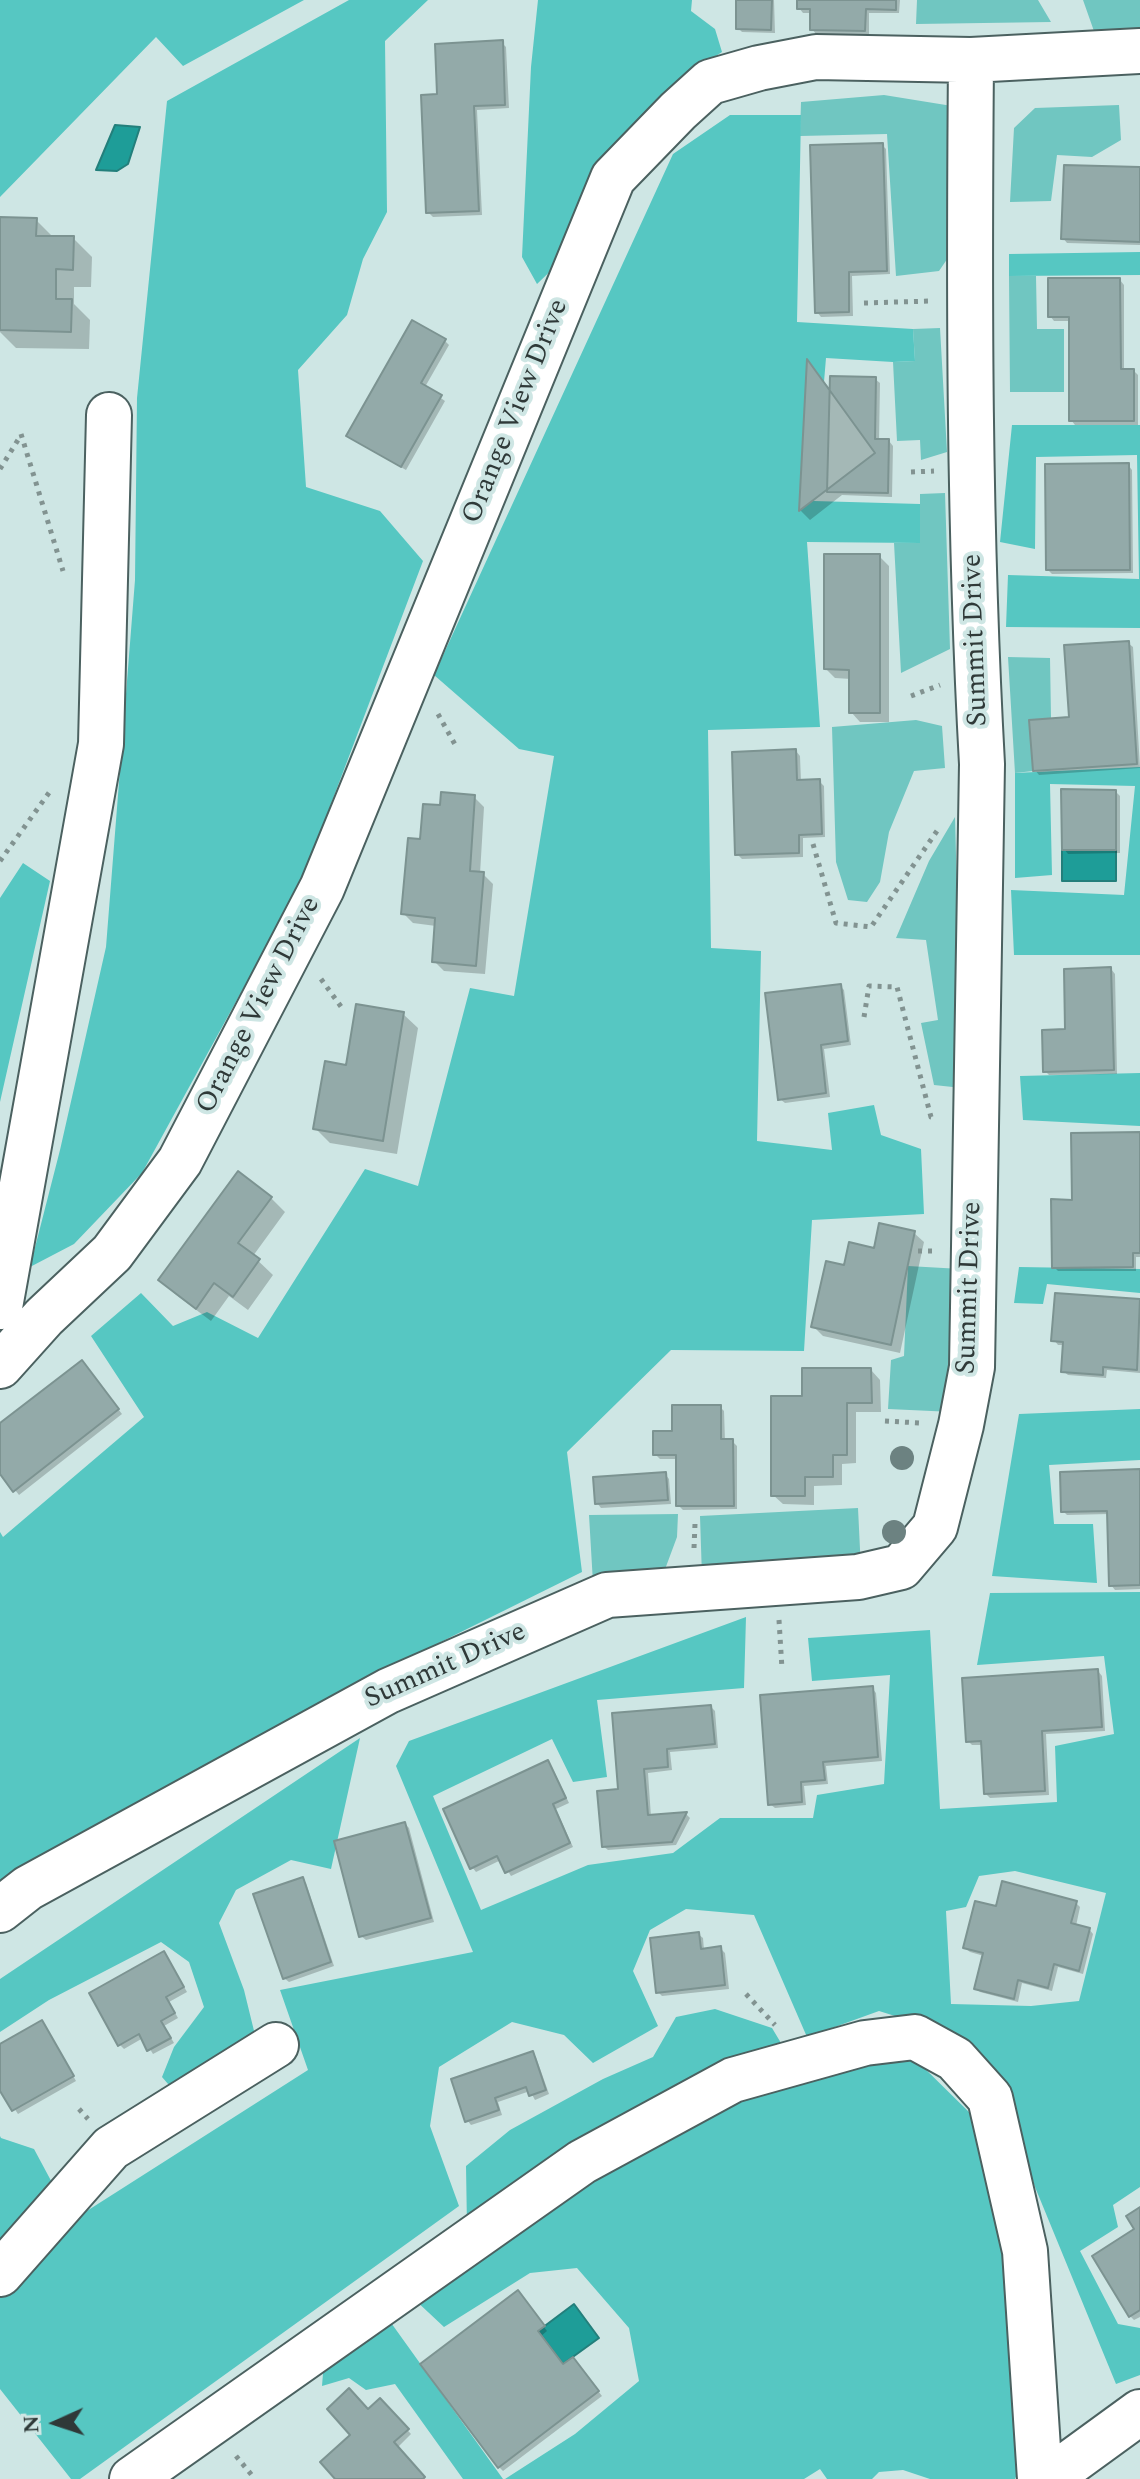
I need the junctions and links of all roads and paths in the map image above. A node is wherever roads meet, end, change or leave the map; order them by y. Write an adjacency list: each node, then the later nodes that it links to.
1 (1140, 51): 2 (street, Orange View Drive)
2 (971, 60): 3 (street, Summit Drive); 13 (street, Orange View Drive)
3 (969, 300): 4 (path); 11 (street, Summit Drive)
4 (864, 303)
5 (109, 415): 12 (street)
6 (21, 434): 7 (path)
7 (0, 469)
8 (947, 816): 9 (path)
9 (813, 844)
10 (864, 1017): 11 (path)
11 (977, 1124): 14 (street, Summit Drive)
12 (0, 1307)
13 (0, 1366)
14 (0, 1910)
15 (276, 2045): 16 (street)
16 (0, 2274)
17 (1140, 2412): 20 (street)
18 (132, 2479): 19 (street)
19 (1040, 2479)
20 (1048, 2479)

